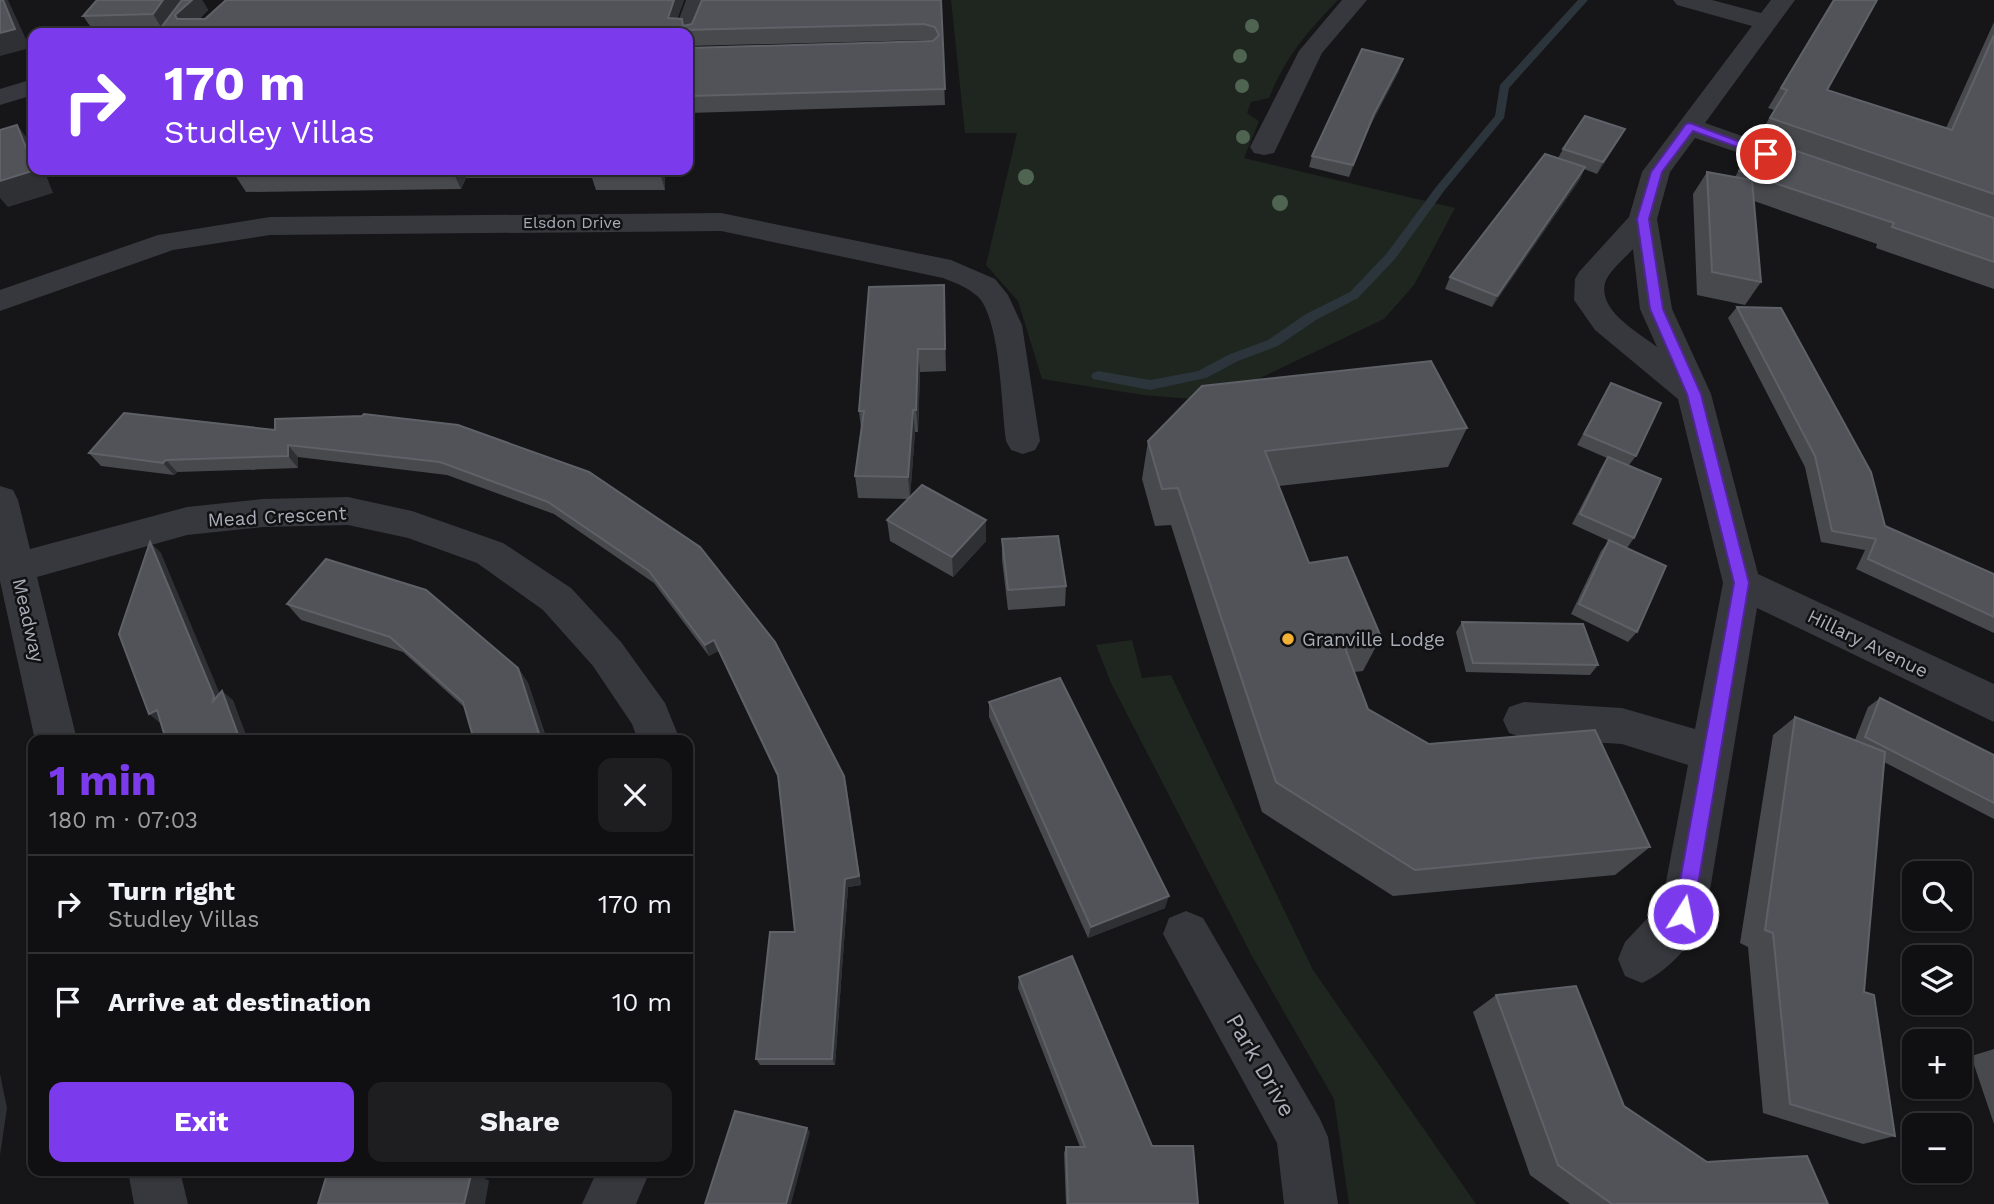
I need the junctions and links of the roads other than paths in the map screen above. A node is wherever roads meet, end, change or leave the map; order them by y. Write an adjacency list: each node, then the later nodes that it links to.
1 (698, 0): 5 (street)
2 (1355, 0): 9 (street)
3 (1685, 0): 4 (street)
4 (1774, 11): 8 (street)
5 (688, 28)
6 (28, 89): 7 (street)
7 (0, 97)
8 (1690, 127): 10 (street); 11 (street)
9 (1264, 147)
10 (1829, 176)
11 (1643, 219): 13 (street); 13 (street)
12 (0, 300): 14 (street, Elsdon Drive)
13 (1694, 394): 17 (street)
14 (1023, 441)
15 (0, 500): 16 (street, Meadway)
16 (9, 553): 20 (street, Meadway); 21 (street, Mead Crescent)
17 (1742, 583): 18 (street, Hillary Avenue); 22 (street)
18 (1994, 704)
19 (1524, 720): 22 (street)
20 (55, 735)
21 (657, 735)
22 (1712, 753): 24 (street)
23 (1186, 934): 29 (street, Park Drive)
24 (1642, 959)
25 (154, 1176): 27 (street)
26 (622, 1176): 28 (street)
27 (161, 1204)
28 (609, 1204)
29 (1311, 1204)

